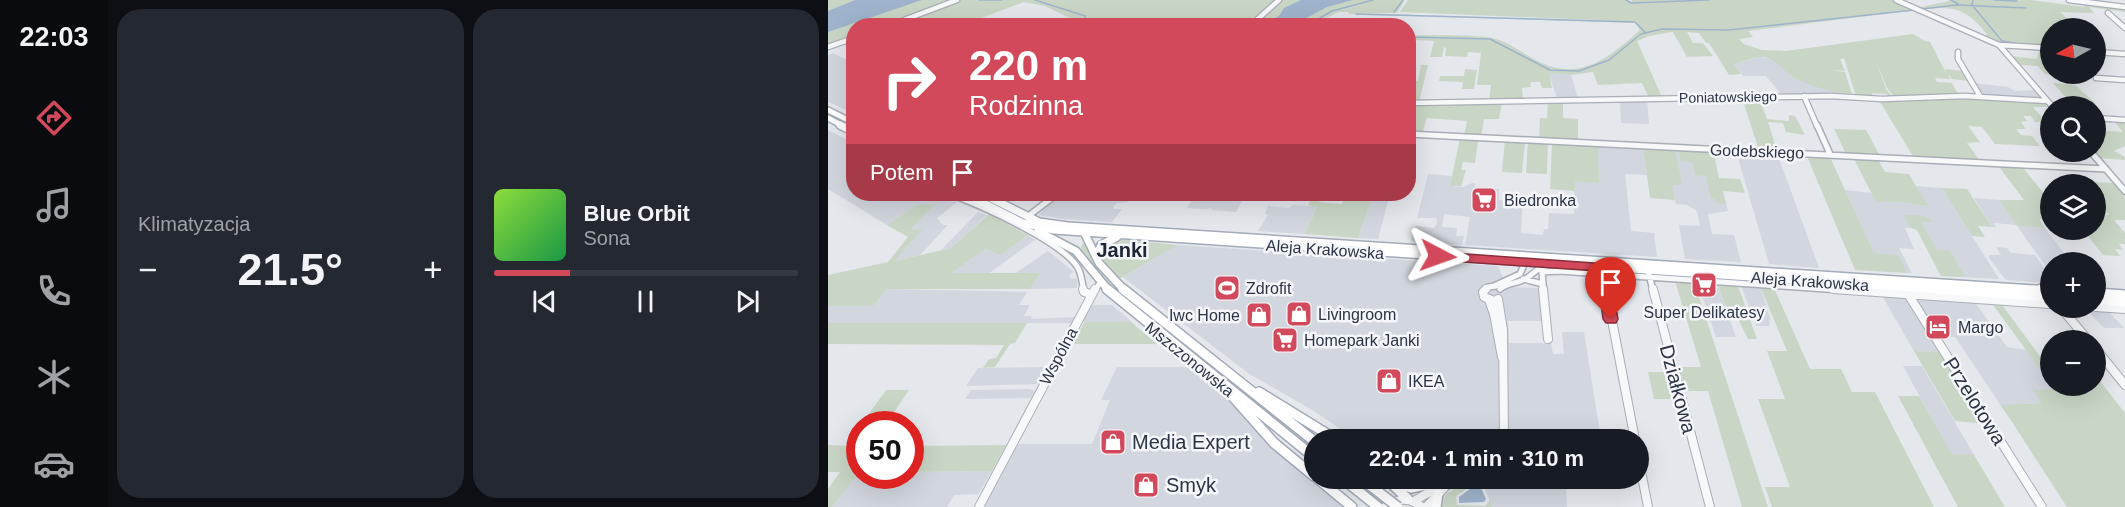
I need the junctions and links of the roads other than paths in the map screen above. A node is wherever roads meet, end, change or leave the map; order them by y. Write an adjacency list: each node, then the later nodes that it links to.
1 (957, 0): 7 (street)
2 (1279, 0): 8 (street)
3 (1896, 0): 11 (street)
4 (2069, 0): 5 (street)
5 (2125, 7)
6 (2108, 13): 9 (street)
7 (909, 18)
8 (1259, 18)
9 (2125, 28)
10 (846, 41): 12 (street)
11 (1999, 45): 13 (street); 21 (street)
12 (830, 47)
13 (2040, 47)
14 (1958, 52): 20 (street)
15 (2106, 53): 16 (street)
16 (2125, 54)
17 (2106, 79): 18 (street)
18 (2125, 80)
19 (1804, 96): 20 (street, Poniatowskiego); 23 (street, Poniatowskiego); 31 (street)
20 (1980, 96): 22 (street, Poniatowskiego)
21 (2043, 96)
22 (2040, 100)
23 (1416, 103)
24 (828, 110): 25 (main road)
25 (846, 119)
26 (2106, 119): 27 (street)
27 (2125, 120)
28 (830, 121): 29 (main road)
29 (846, 128)
30 (1416, 135): 31 (street, Godebskiego)
31 (1830, 154): 33 (street, Godebskiego)
32 (2100, 162): 33 (street)
33 (2106, 169): 34 (street)
34 (2125, 191)
35 (970, 201): 39 (street)
36 (980, 201): 39 (main road, Aleja Krakowska)
37 (993, 201): 39 (main road, Aleja Krakowska)
38 (1049, 201): 39 (street)
39 (1024, 223): 40 (main road, Aleja Krakowska); 42 (main road); 56 (street)
40 (1083, 230): 41 (main road, Aleja Krakowska); 42 (main road); 43 (main road, Mszczonowska); 44 (main road, Aleja Krakowska)
41 (1126, 236): 43 (main road); 45 (main road, Aleja Krakowska)
42 (1076, 251): 51 (main road, Mszczonowska)
43 (1096, 257): 73 (main road, Mszczonowska)
44 (1528, 260): 45 (main road, Aleja Krakowska); 46 (main road, Aleja Krakowska); 49 (street); 50 (street); 54 (main road, Aleja Krakowska)
45 (1510, 261): 49 (street)
46 (1560, 264): 47 (main road, Aleja Krakowska); 50 (street)
47 (1603, 271): 48 (main road, Aleja Krakowska); 52 (street, Aleja Krakowska); 78 (street)
48 (1649, 274): 57 (street, Aleja Krakowska); 60 (main road, Aleja Krakowska); 100 (street, Działkowa)
49 (1514, 276): 53 (street)
50 (1523, 279): 52 (street); 53 (street)
51 (1100, 283): 55 (main road, Mszczonowska); 56 (street, Wspólna)
52 (1543, 284): 70 (street)
53 (1497, 287): 61 (street); 62 (street)
54 (2040, 289)
55 (1109, 291): 56 (street); 74 (main road, Mszczonowska)
56 (1091, 294): 91 (street, Wspólna)
57 (1908, 294): 65 (street, Aleja Krakowska); 101 (street, Przelotowa)
58 (2106, 294): 59 (main road)
59 (2125, 295)
60 (2040, 296)
61 (1498, 299): 62 (street); 71 (street)
62 (1489, 300): 71 (street)
63 (2106, 301): 64 (main road)
64 (2125, 302)
65 (2040, 303)
66 (2106, 308): 67 (street)
67 (2125, 309)
68 (2069, 318): 69 (street)
69 (2080, 330)
70 (1548, 339)
71 (1502, 357): 77 (street)
72 (2106, 361): 75 (street)
73 (1230, 374): 76 (main road); 79 (main road, Mszczonowska)
74 (1221, 383): 80 (main road, Mszczonowska); 81 (main road)
75 (2125, 385)
76 (1319, 429)
77 (1504, 429)
78 (1633, 429)
79 (1304, 433)
80 (1304, 449)
81 (1304, 468)
82 (1330, 489): 92 (main road)
83 (1355, 489): 93 (main road)
84 (1375, 489): 95 (main road, bridge)
85 (1398, 489): 90 (main road)
86 (1436, 489): 90 (street)
87 (1443, 489): 89 (street)
88 (1644, 489): 99 (street)
89 (1438, 494): 97 (street); 98 (main road)
90 (1411, 500): 94 (street); 96 (street)
91 (979, 507)
92 (1352, 507)
93 (1378, 507)
94 (1385, 507)
95 (1398, 507)
96 (1422, 507)
97 (1426, 507)
98 (1436, 507)
99 (1648, 507)
100 (1710, 507)
101 (2042, 507)

